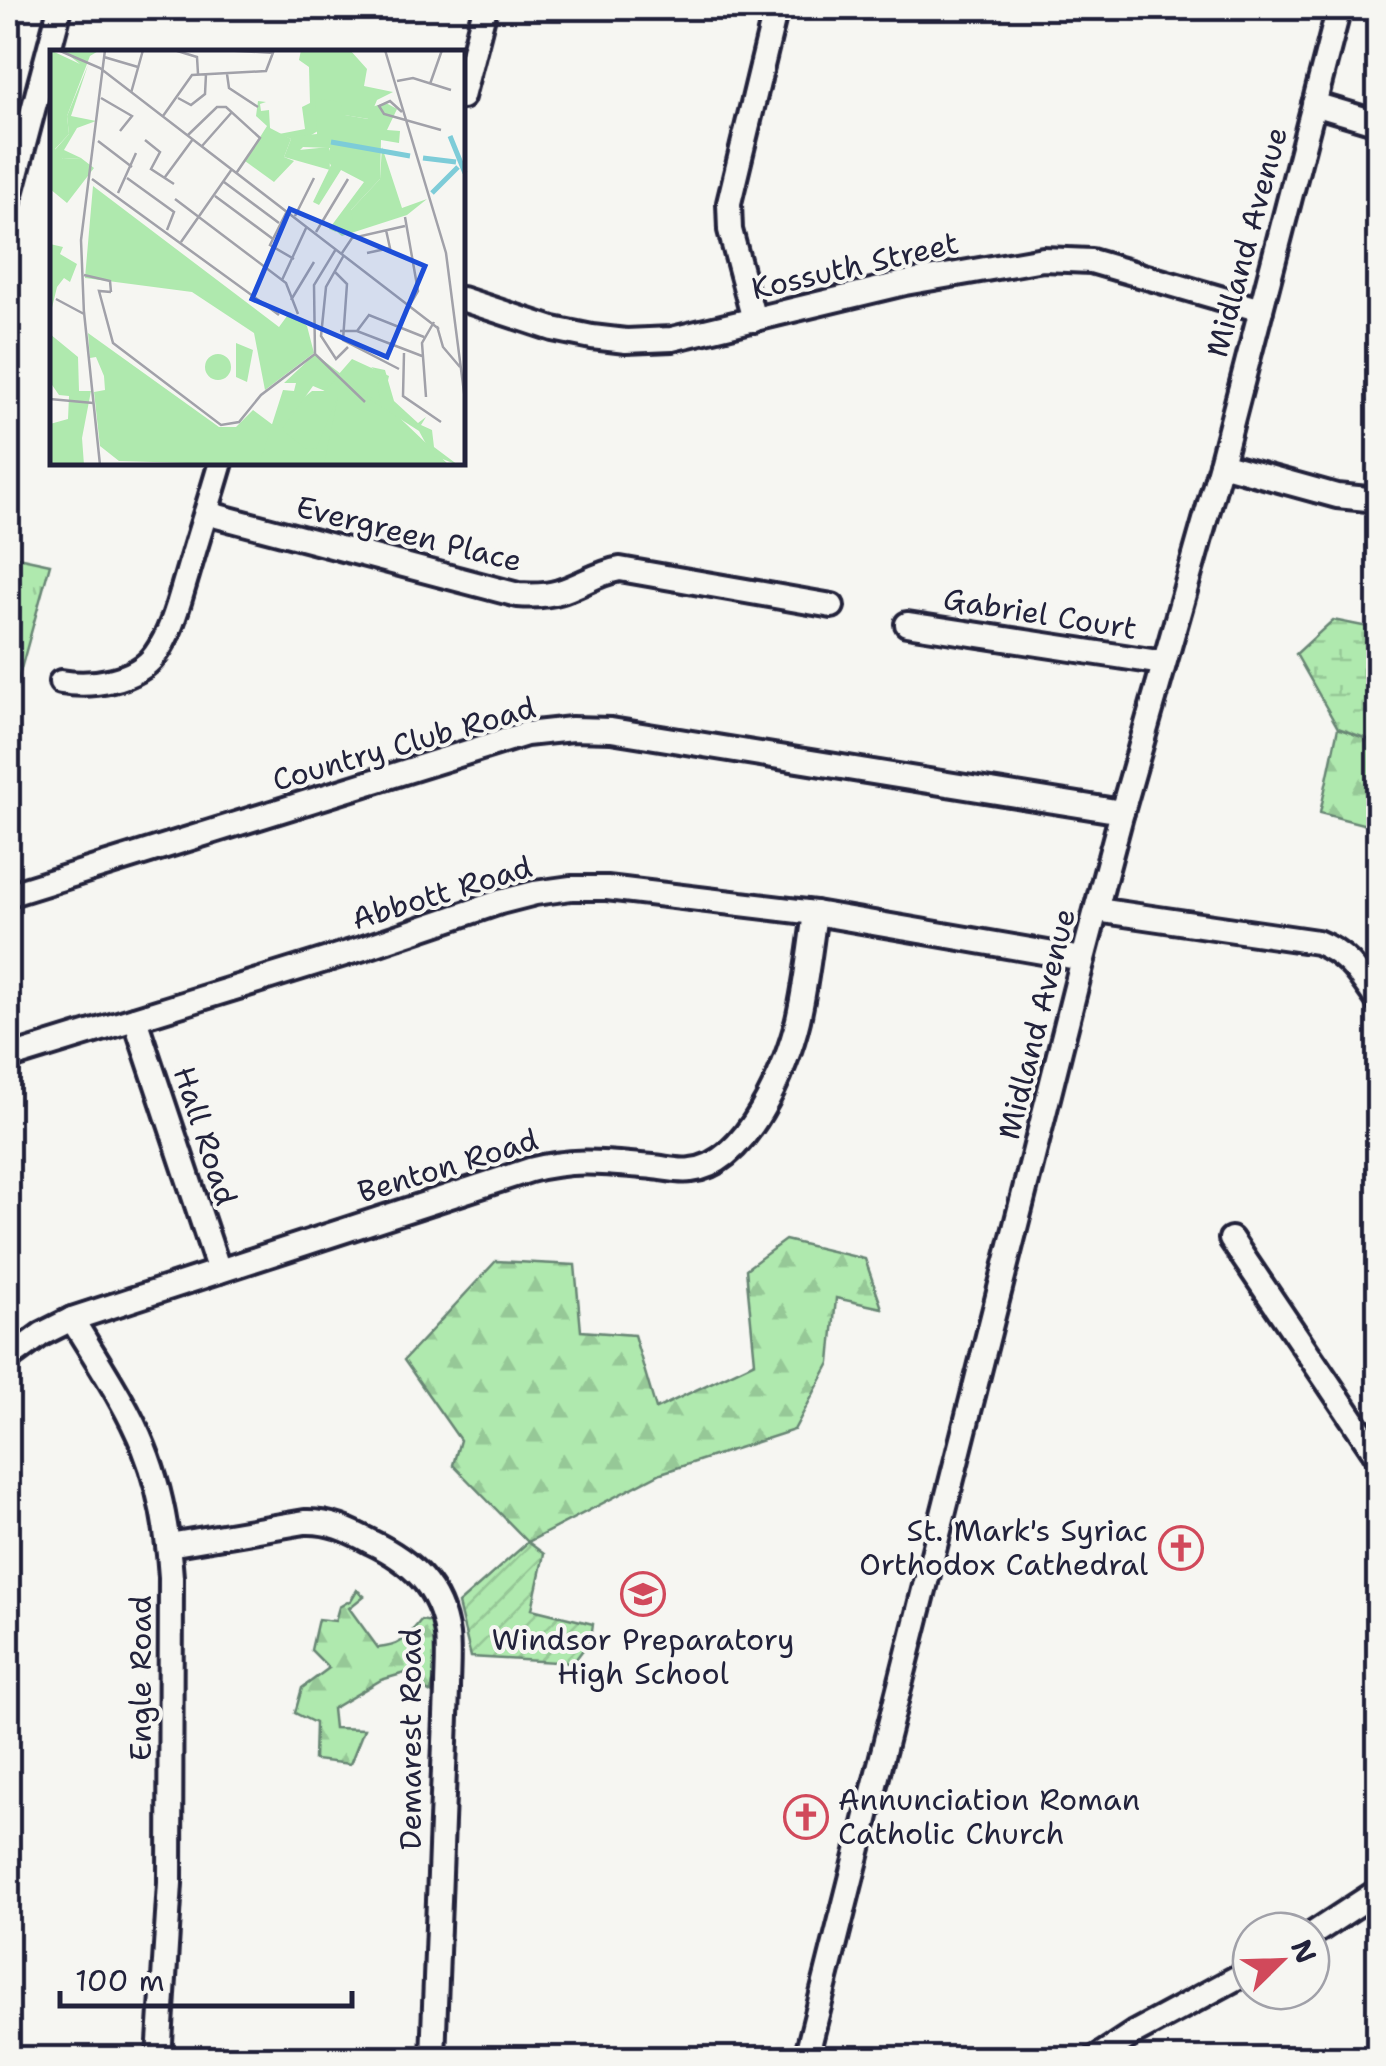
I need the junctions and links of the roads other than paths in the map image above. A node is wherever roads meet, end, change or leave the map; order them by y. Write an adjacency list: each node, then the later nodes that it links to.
1 (60, 8): 8 (street)
2 (485, 8): 5 (street)
3 (776, 8): 11 (street)
4 (1339, 8): 6 (street, Midland Avenue)
5 (465, 85)
6 (1314, 104): 7 (street); 10 (street, Midland Avenue)
7 (1378, 123)
8 (8, 205)
9 (465, 300): 11 (street, Kossuth Street)
10 (1260, 310): 11 (street, Kossuth Street); 12 (street, Midland Avenue)
11 (754, 320)
12 (1221, 464): 14 (street); 18 (street, Midland Avenue)
13 (221, 465): 15 (street)
14 (1378, 500)
15 (206, 513): 16 (street, Evergreen Place); 19 (street)
16 (832, 606)
17 (907, 624): 18 (street, Gabriel Court)
18 (1164, 663): 20 (street, Midland Avenue)
19 (62, 682)
20 (1122, 812): 21 (street, Country Club Road); 22 (street, Midland Avenue)
21 (8, 895)
22 (1097, 910): 24 (street, Midland Avenue); 25 (street)
23 (815, 913): 24 (street, Abbott Road); 26 (street, Abbott Road); 29 (street, Benton Road)
24 (1083, 959): 39 (street, Midland Avenue)
25 (1378, 1001)
26 (135, 1018): 27 (street, Abbott Road); 29 (street, Hall Road)
27 (8, 1058)
28 (1231, 1240): 32 (street)
29 (219, 1272): 30 (street, Benton Road)
30 (72, 1319): 31 (street, Benton Road); 33 (street, Engle Road)
31 (8, 1359)
32 (1378, 1457)
33 (169, 1546): 37 (street, Engle Road); 38 (street, Demarest Road)
34 (1378, 1892): 35 (street)
35 (1331, 1922)
36 (1231, 1981): 40 (street)
37 (159, 2058)
38 (433, 2058)
39 (806, 2058)
40 (1096, 2058)

